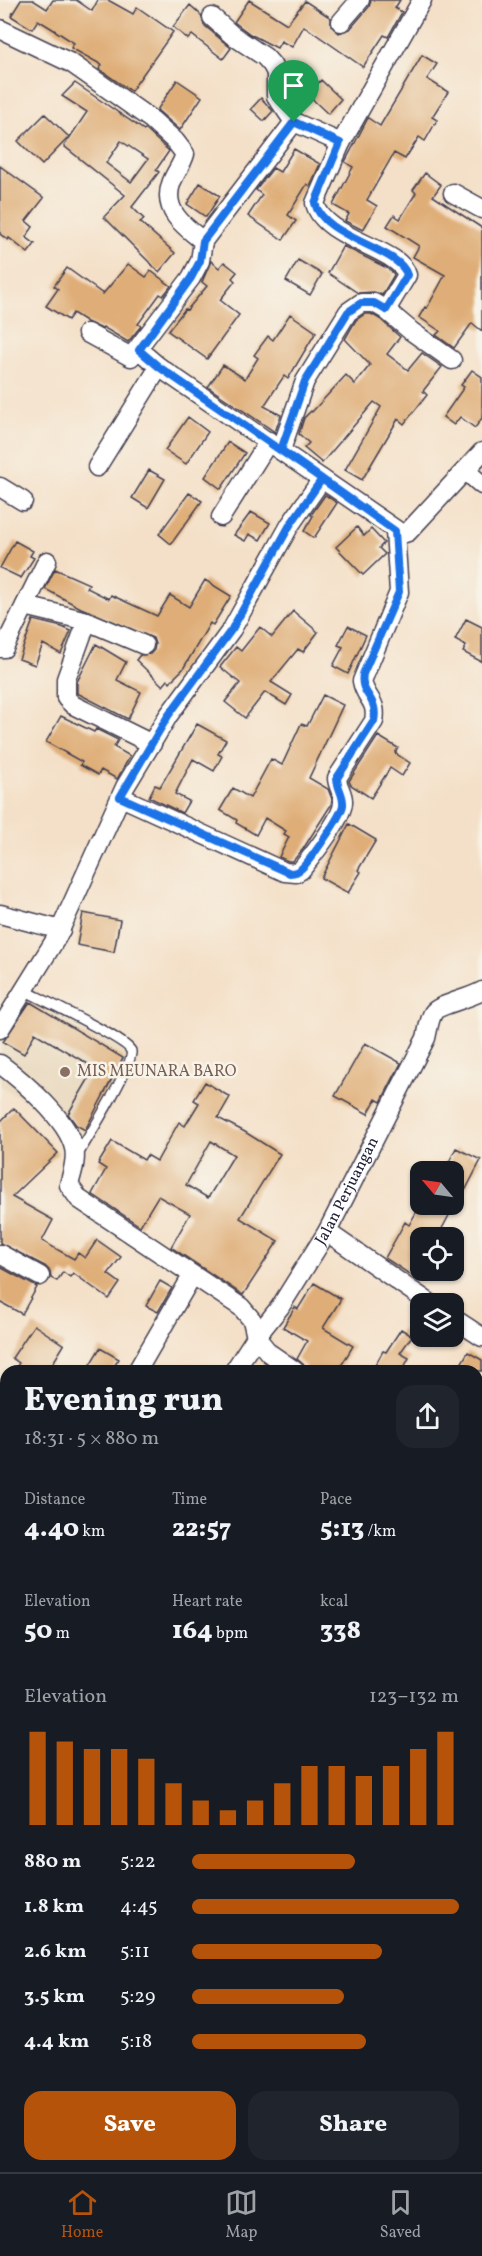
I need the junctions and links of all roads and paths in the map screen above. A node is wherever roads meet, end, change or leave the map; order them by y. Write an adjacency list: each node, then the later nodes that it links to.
1 (360, 0): 4 (street)
2 (422, 0): 7 (street)
3 (212, 17): 6 (street)
4 (341, 22)
5 (0, 30): 10 (street)
6 (294, 122): 7 (street); 10 (street)
7 (340, 143): 11 (street)
8 (453, 193): 9 (street)
9 (482, 208)
10 (203, 241): 13 (street)
11 (386, 310): 14 (street); 16 (street)
12 (87, 333): 13 (street)
13 (139, 350): 15 (street)
14 (452, 360)
15 (159, 367): 16 (street); 18 (street)
16 (275, 446): 20 (street); 24 (street)
17 (482, 452): 19 (street)
18 (97, 467)
19 (466, 471): 21 (street); 25 (street)
20 (322, 479): 25 (street); 31 (street)
21 (482, 485)
22 (0, 487): 23 (street)
23 (23, 501)
24 (220, 516)
25 (395, 531): 32 (street)
26 (47, 561): 27 (street)
27 (25, 606): 28 (street); 30 (street)
28 (87, 621): 29 (street); 31 (street)
29 (144, 645)
30 (0, 648)
31 (152, 744): 32 (street)
32 (120, 797): 34 (street)
33 (0, 914): 34 (street)
34 (56, 939): 35 (street)
35 (24, 990): 37 (street); 39 (lane)
36 (482, 991): 40 (street, Jalan Perjuangan)
37 (0, 1029)
38 (0, 1064): 39 (street)
39 (75, 1160): 43 (street)
40 (327, 1232): 44 (street); 46 (street, Jalan Perjuangan)
41 (0, 1254): 42 (street)
42 (39, 1276)
43 (192, 1276): 46 (street); 48 (street)
44 (415, 1293)
45 (464, 1325): 47 (street)
46 (256, 1337): 49 (street, Jalan Perjuangan); 50 (street)
47 (482, 1337)
48 (140, 1365)
49 (238, 1365)
50 (286, 1365)

